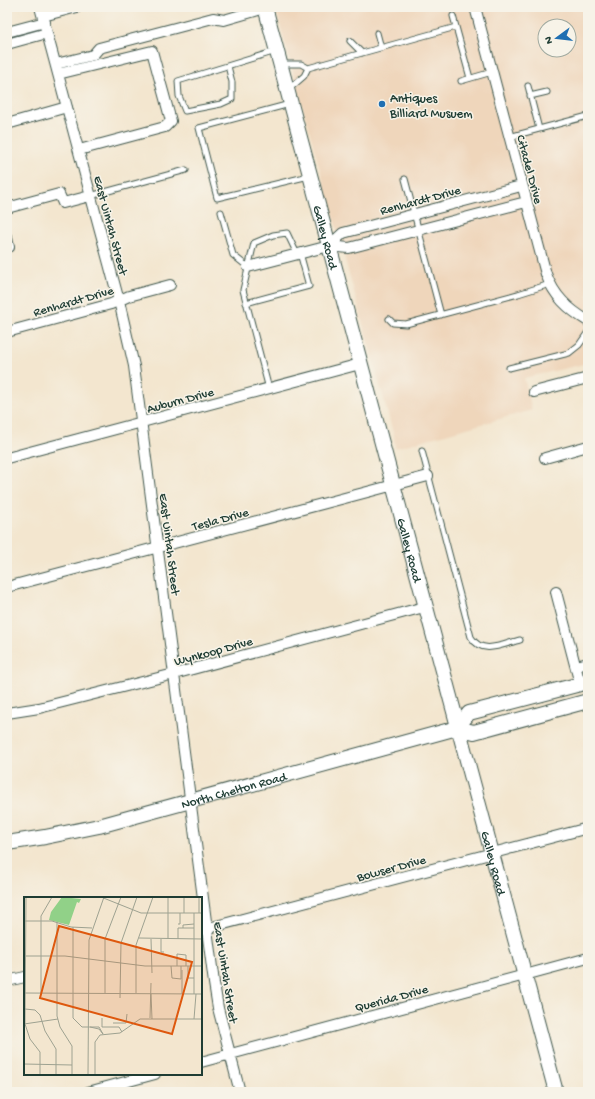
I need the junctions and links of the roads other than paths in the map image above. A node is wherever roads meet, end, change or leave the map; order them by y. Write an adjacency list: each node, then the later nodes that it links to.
1 (77, 7): 4 (street)
2 (475, 7): 18 (street, Citadel Drive)
3 (265, 8): 14 (main road, Galley Road); 17 (street)
4 (43, 15): 7 (street); 8 (street, East Uintah Street)
5 (453, 16): 6 (lane)
6 (456, 27): 12 (lane); 19 (lane)
7 (7, 32)
8 (47, 33): 11 (street); 17 (street, East Uintah Street)
9 (377, 33): 12 (lane)
10 (350, 41): 13 (lane)
11 (7, 44)
12 (381, 48): 13 (lane)
13 (362, 53): 16 (lane)
14 (279, 57): 15 (lane); 16 (lane); 22 (main road, Galley Road)
15 (228, 66): 15 (lane)
16 (308, 68): 22 (lane)
17 (57, 69): 26 (street, East Uintah Street); 31 (street)
18 (492, 72): 19 (lane); 30 (street, Citadel Drive)
19 (470, 78): 20 (lane)
20 (461, 81)
21 (528, 86): 24 (lane)
22 (287, 90): 25 (main road, Galley Road)
23 (547, 92): 24 (lane)
24 (530, 96): 29 (lane)
25 (291, 104): 33 (main road, Galley Road); 33 (lane)
26 (67, 107): 28 (street); 31 (street, East Uintah Street)
27 (588, 116): 29 (lane)
28 (7, 124)
29 (539, 129): 30 (lane)
30 (509, 137): 35 (street, Citadel Drive)
31 (79, 150): 36 (street, East Uintah Street)
32 (186, 170): 36 (lane)
33 (310, 176): 43 (main road, Galley Road)
34 (405, 179): 40 (lane)
35 (521, 186): 37 (street, Citadel Drive); 40 (street, Renhardt Drive)
36 (90, 196): 38 (street); 49 (street, East Uintah Street)
37 (526, 202): 41 (street, Renhardt Drive); 47 (street, Citadel Drive)
38 (7, 208)
39 (221, 212): 46 (lane)
40 (415, 214): 41 (lane); 43 (street, Renhardt Drive)
41 (418, 230): 43 (street, Renhardt Drive); 51 (lane)
42 (7, 238): 44 (street)
43 (329, 246): 45 (street, Renhardt Drive); 56 (main road, Galley Road)
44 (7, 248)
45 (299, 254): 46 (street, Renhardt Drive); 46 (lane); 50 (lane)
46 (248, 267): 50 (lane)
47 (550, 284): 51 (lane); 53 (street, Citadel Drive)
48 (170, 286): 49 (street, Renhardt Drive)
49 (119, 301): 54 (street, Renhardt Drive); 61 (street, East Uintah Street)
50 (246, 303): 59 (lane)
51 (441, 315): 52 (lane)
52 (389, 320)
53 (588, 322)
54 (7, 332)
55 (588, 332): 57 (lane)
56 (360, 364): 59 (street, Auburn Drive); 67 (main road, Galley Road)
57 (509, 368)
58 (588, 378): 60 (street)
59 (269, 388): 61 (street, Auburn Drive)
60 (534, 392)
61 (143, 423): 64 (street, Auburn Drive); 68 (street, East Uintah Street)
62 (588, 446): 65 (street)
63 (422, 450): 66 (lane)
64 (7, 458)
65 (545, 458)
66 (428, 476): 67 (street, Tesla Drive); 72 (lane)
67 (393, 485): 68 (street, Tesla Drive); 71 (main road, Galley Road)
68 (159, 548): 69 (street, Tesla Drive); 75 (street, East Uintah Street)
69 (7, 586)
70 (556, 592): 74 (street)
71 (424, 607): 75 (street, Wynkoop Drive); 79 (main road, Galley Road)
72 (520, 640)
73 (588, 663): 74 (street)
74 (576, 666): 76 (street)
75 (174, 674): 78 (street, Wynkoop Drive); 80 (street, East Uintah Street)
76 (584, 683): 79 (main road)
77 (588, 701): 79 (main road, North Chelton Road)
78 (7, 714)
79 (457, 728): 80 (main road, North Chelton Road); 83 (main road, Galley Road)
80 (191, 801): 82 (main road, North Chelton Road); 84 (street, East Uintah Street)
81 (588, 828): 83 (street, Bowser Drive)
82 (7, 842)
83 (492, 854): 86 (street, Bowser Drive); 88 (main road, Galley Road)
84 (201, 897)
85 (202, 910): 86 (street, East Uintah Street)
86 (204, 930): 91 (street, East Uintah Street)
87 (588, 958): 88 (street, Querida Drive)
88 (524, 975): 91 (street, Querida Drive); 96 (main road, Galley Road)
89 (24, 977): 90 (street)
90 (7, 981)
91 (230, 1054): 92 (street, Querida Drive); 95 (street, East Uintah Street)
92 (202, 1062)
93 (151, 1075): 94 (street)
94 (88, 1092)
95 (240, 1092)
96 (556, 1092)

